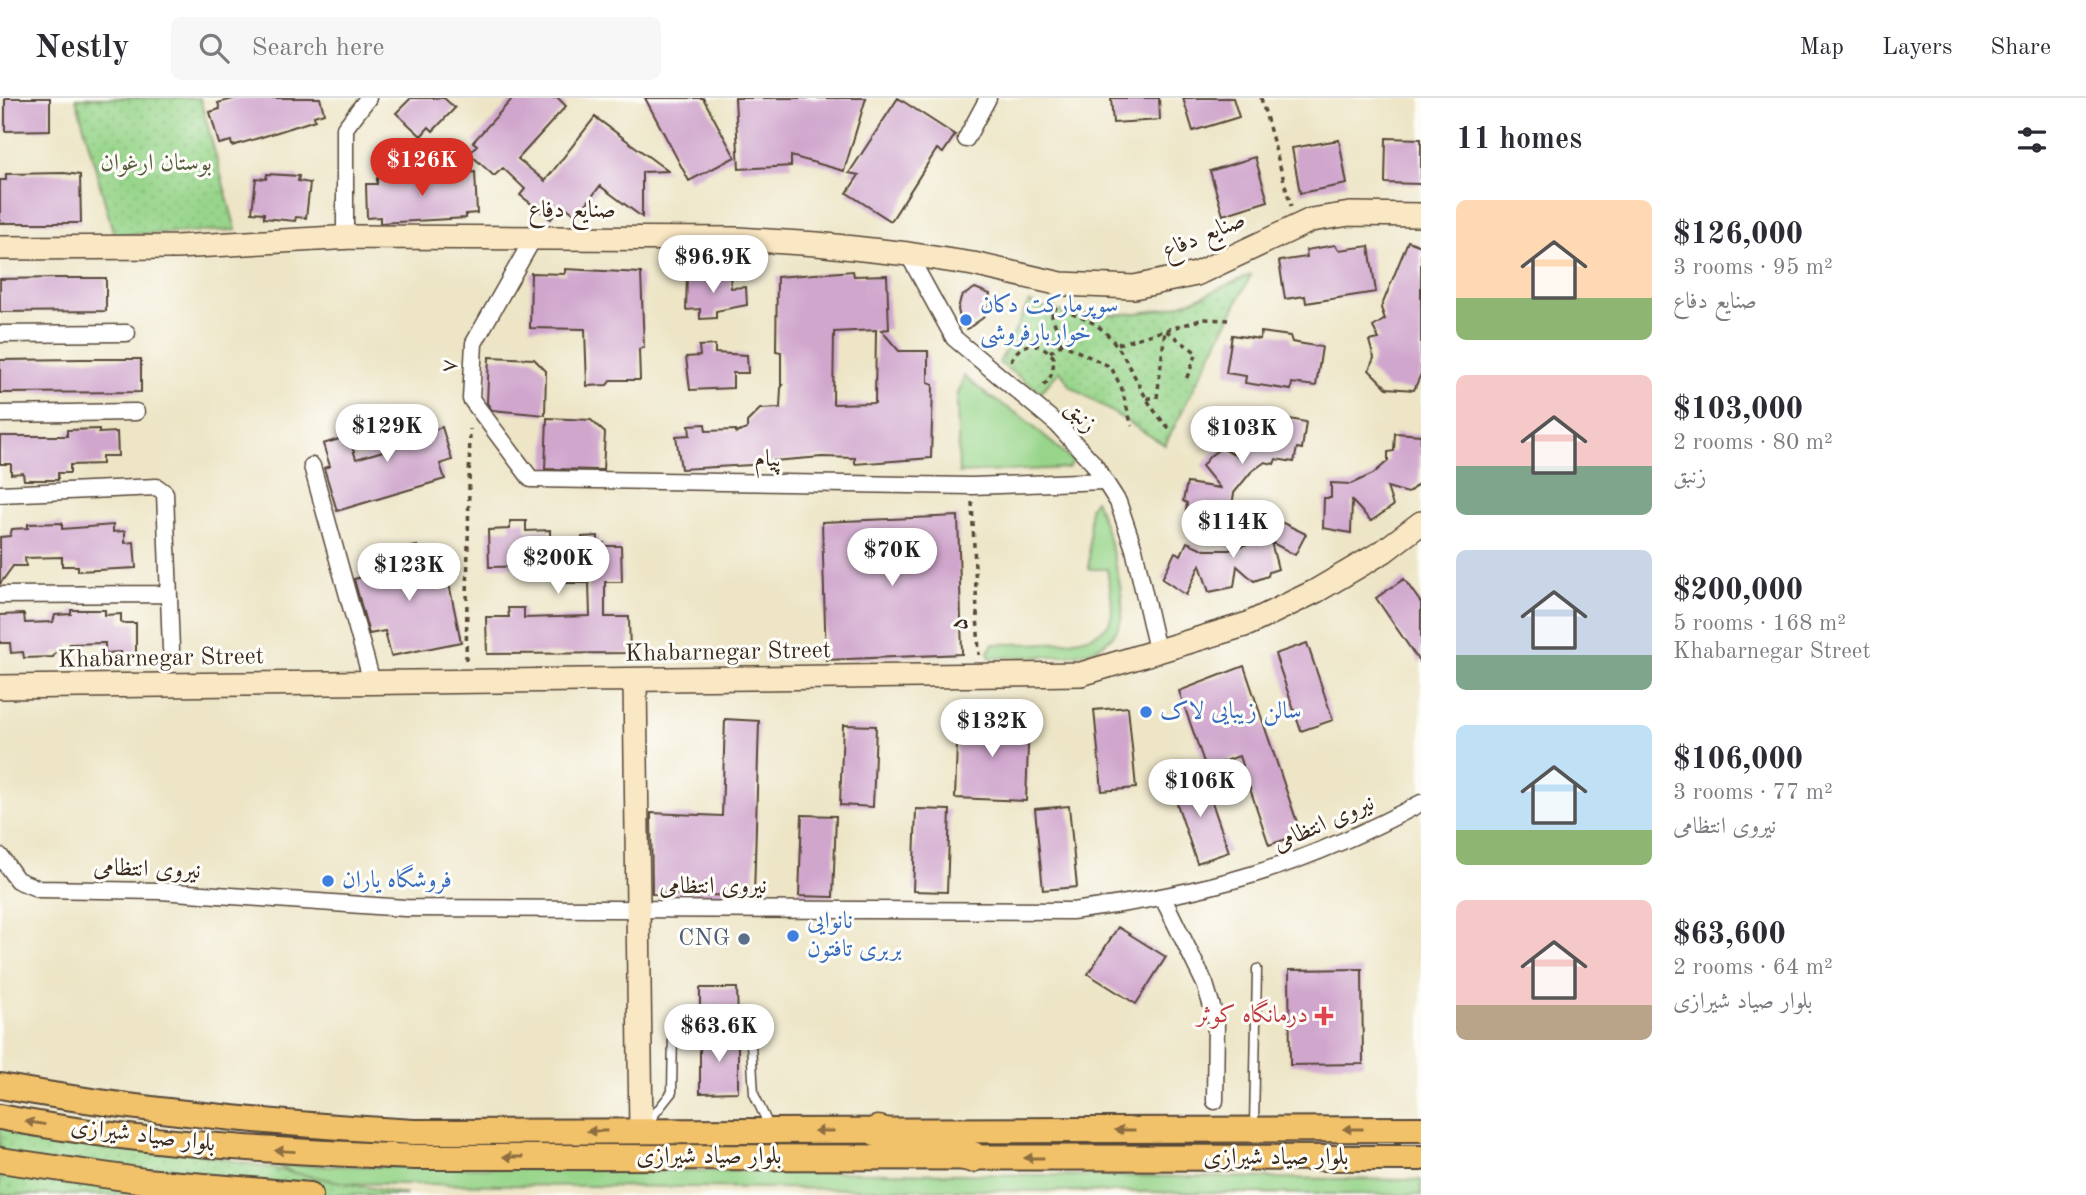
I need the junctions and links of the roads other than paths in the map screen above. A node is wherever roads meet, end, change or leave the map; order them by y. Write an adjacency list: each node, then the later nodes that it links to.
1 (368, 98): 5 (street)
2 (988, 98): 3 (street)
3 (966, 139)
4 (1421, 215): 8 (street, صنایع دفاع)
5 (345, 237): 6 (street, صنایع دفاع); 7 (street, صنایع دفاع)
6 (534, 237): 8 (street, صنایع دفاع); 11 (street, ۷)
7 (0, 248)
8 (908, 254): 15 (street, زنبق)
9 (127, 333): 10 (street)
10 (0, 334)
11 (471, 399): 15 (street, پیام)
12 (136, 412): 13 (street)
13 (0, 414)
14 (312, 466): 23 (street)
15 (1104, 481): 21 (street, زنبق)
16 (0, 494): 18 (street)
17 (1421, 523): 21 (street, Khabarnegar Street)
18 (168, 594): 19 (street); 20 (street)
19 (0, 595)
20 (171, 649)
21 (1157, 650): 22 (street, Khabarnegar Street)
22 (635, 681): 23 (street, Khabarnegar Street); 28 (street)
23 (372, 682): 24 (street, Khabarnegar Street)
24 (0, 687)
25 (1421, 803): 27 (street, نیروی انتظامی)
26 (0, 856): 28 (street, نیروی انتظامی)
27 (1163, 898): 28 (street, نیروی انتظامی); 31 (street)
28 (638, 909): 35 (street)
29 (1257, 969): 33 (lane)
30 (0, 1086): 35 (main road, one-way to 30)
31 (1215, 1101)
32 (0, 1117): 38 (main road, بلوار صیاد شیرازی, one-way to 32)
33 (1254, 1129): 34 (main road, one-way to 33); 37 (main road, one-way to 37)
34 (1421, 1129)
35 (641, 1131): 36 (main road); 36 (lane)
36 (772, 1131): 37 (main road, one-way to 36)
37 (878, 1131): 38 (highway)
38 (972, 1157): 39 (main road, بلوار صیاد شیرازی, one-way to 38)
39 (1421, 1158)
40 (0, 1160): 41 (main road, بلوار صیاد شیرازی)
41 (310, 1195)

